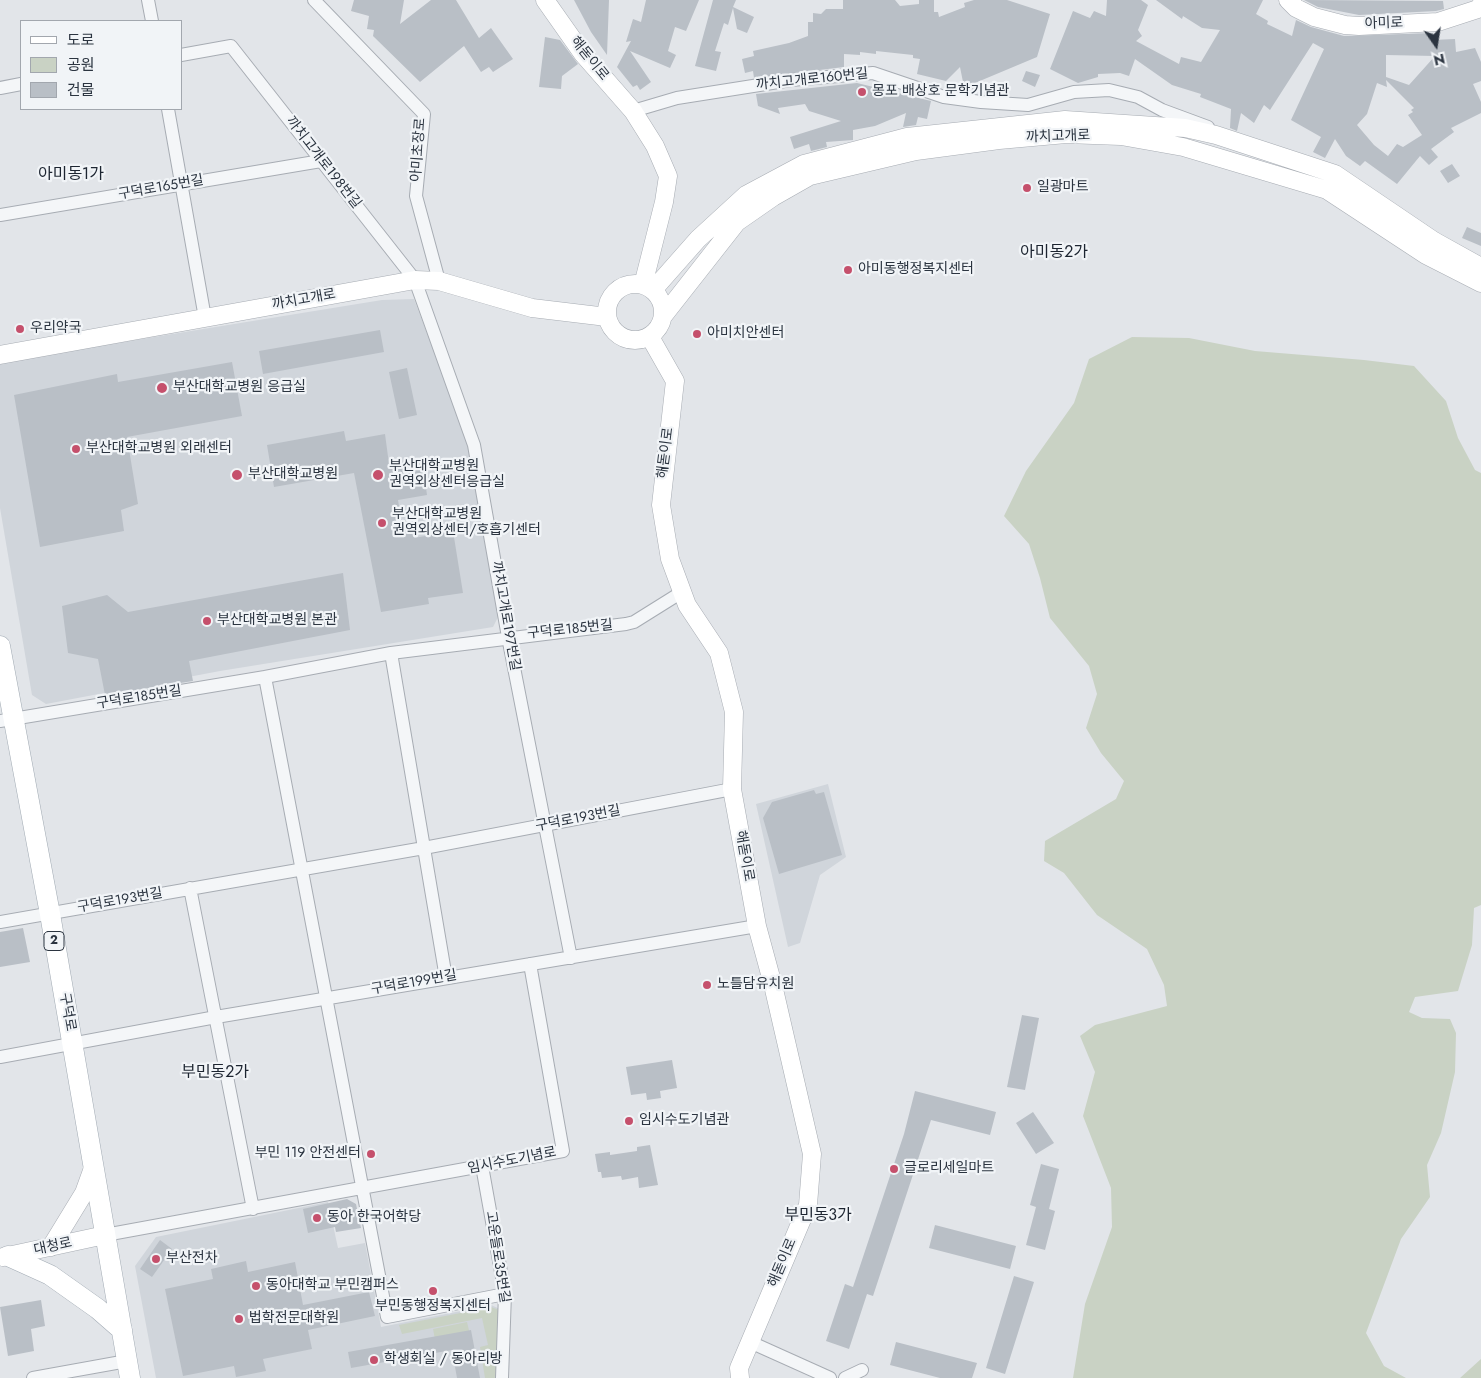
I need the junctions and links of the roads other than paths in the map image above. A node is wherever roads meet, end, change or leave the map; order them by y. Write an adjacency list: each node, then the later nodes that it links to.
1 (148, 0): 6 (street)
2 (314, 0): 20 (street, 아미초장로)
3 (545, 0): 11 (street, 해돋이로)
4 (1288, 0): 5 (street, 아미로)
5 (1481, 5)
6 (152, 20)
7 (182, 55): 13 (street, 까치고개로198번길)
8 (20, 84): 9 (street)
9 (0, 88)
10 (168, 110): 14 (street)
11 (633, 111): 12 (street, 까치고개로160번길); 16 (street, 해돋이로)
12 (1216, 135): 17 (street); 18 (street)
13 (321, 161): 14 (street, 구덕로165번길); 19 (street, 까치고개로198번길)
14 (181, 184): 15 (street, 구덕로165번길); 25 (street)
15 (0, 215)
16 (653, 251): 17 (street); 22 (street, 해돋이로)
17 (685, 255): 22 (street)
18 (1481, 267)
19 (415, 280): 20 (street, 까치고개로); 25 (street, 까치고개로); 29 (street, 까치고개로197번길)
20 (439, 281): 24 (street, 까치고개로)
21 (1481, 284): 23 (street, 까치고개로)
22 (648, 287): 23 (street); 24 (street)
23 (664, 315): 26 (street)
24 (607, 317): 26 (street)
25 (205, 318): 27 (street, 까치고개로)
26 (650, 337): 28 (street, 해돋이로)
27 (0, 355)
28 (682, 592): 29 (street, 구덕로185번길); 34 (street, 해돋이로)
29 (508, 637): 31 (street, 구덕로185번길); 35 (street, 까치고개로197번길)
30 (0, 646): 33 (main road, 구덕로 / 2)
31 (391, 653): 32 (street, 구덕로185번길); 36 (street)
32 (265, 677): 33 (street, 구덕로185번길); 37 (street)
33 (6, 720): 39 (main road, 구덕로 / 2)
34 (732, 789): 35 (street, 구덕로193번길); 41 (street, 해돋이로)
35 (545, 825): 36 (street, 구덕로193번길); 42 (street, 까치고개로197번길)
36 (424, 848): 37 (street, 구덕로193번길); 44 (street)
37 (303, 869): 38 (street, 구덕로193번길); 45 (street)
38 (190, 888): 39 (street, 구덕로193번길); 46 (street)
39 (50, 914): 40 (street, 구덕로193번길); 47 (main road, 구덕로 / 2)
40 (0, 922)
41 (757, 926): 42 (street, 구덕로199번길); 58 (street, 해돋이로)
42 (571, 958): 43 (street, 구덕로199번길)
43 (530, 964): 44 (street, 구덕로199번길); 49 (street, 임시수도기념로)
44 (446, 978): 45 (street, 구덕로199번길)
45 (326, 999): 46 (street, 구덕로199번길); 51 (street)
46 (216, 1017): 47 (street, 구덕로199번길); 52 (street)
47 (72, 1043): 48 (street, 구덕로199번길); 50 (main road, 구덕로 / 2)
48 (0, 1057)
49 (482, 1166): 51 (street, 임시수도기념로); 56 (street, 고운들로35번길)
50 (94, 1168): 53 (main road, 구덕로 / 2); 54 (street)
51 (362, 1188): 52 (street, 임시수도기념로); 56 (street)
52 (253, 1209): 53 (street, 임시수도기념로)
53 (105, 1235): 54 (street, 대청로); 57 (main road, 구덕로 / 2)
54 (51, 1247): 55 (street, 대청로)
55 (4, 1257): 57 (main road)
56 (505, 1294): 62 (street, 고운들로35번길)
57 (122, 1330): 59 (main road, 구덕로 / 2)
58 (750, 1342): 63 (street, 해돋이로); 64 (street)
59 (129, 1369): 61 (street)
60 (862, 1370): 65 (street)
61 (32, 1378)
62 (502, 1378)
63 (740, 1378)
64 (830, 1378)
65 (845, 1378)

